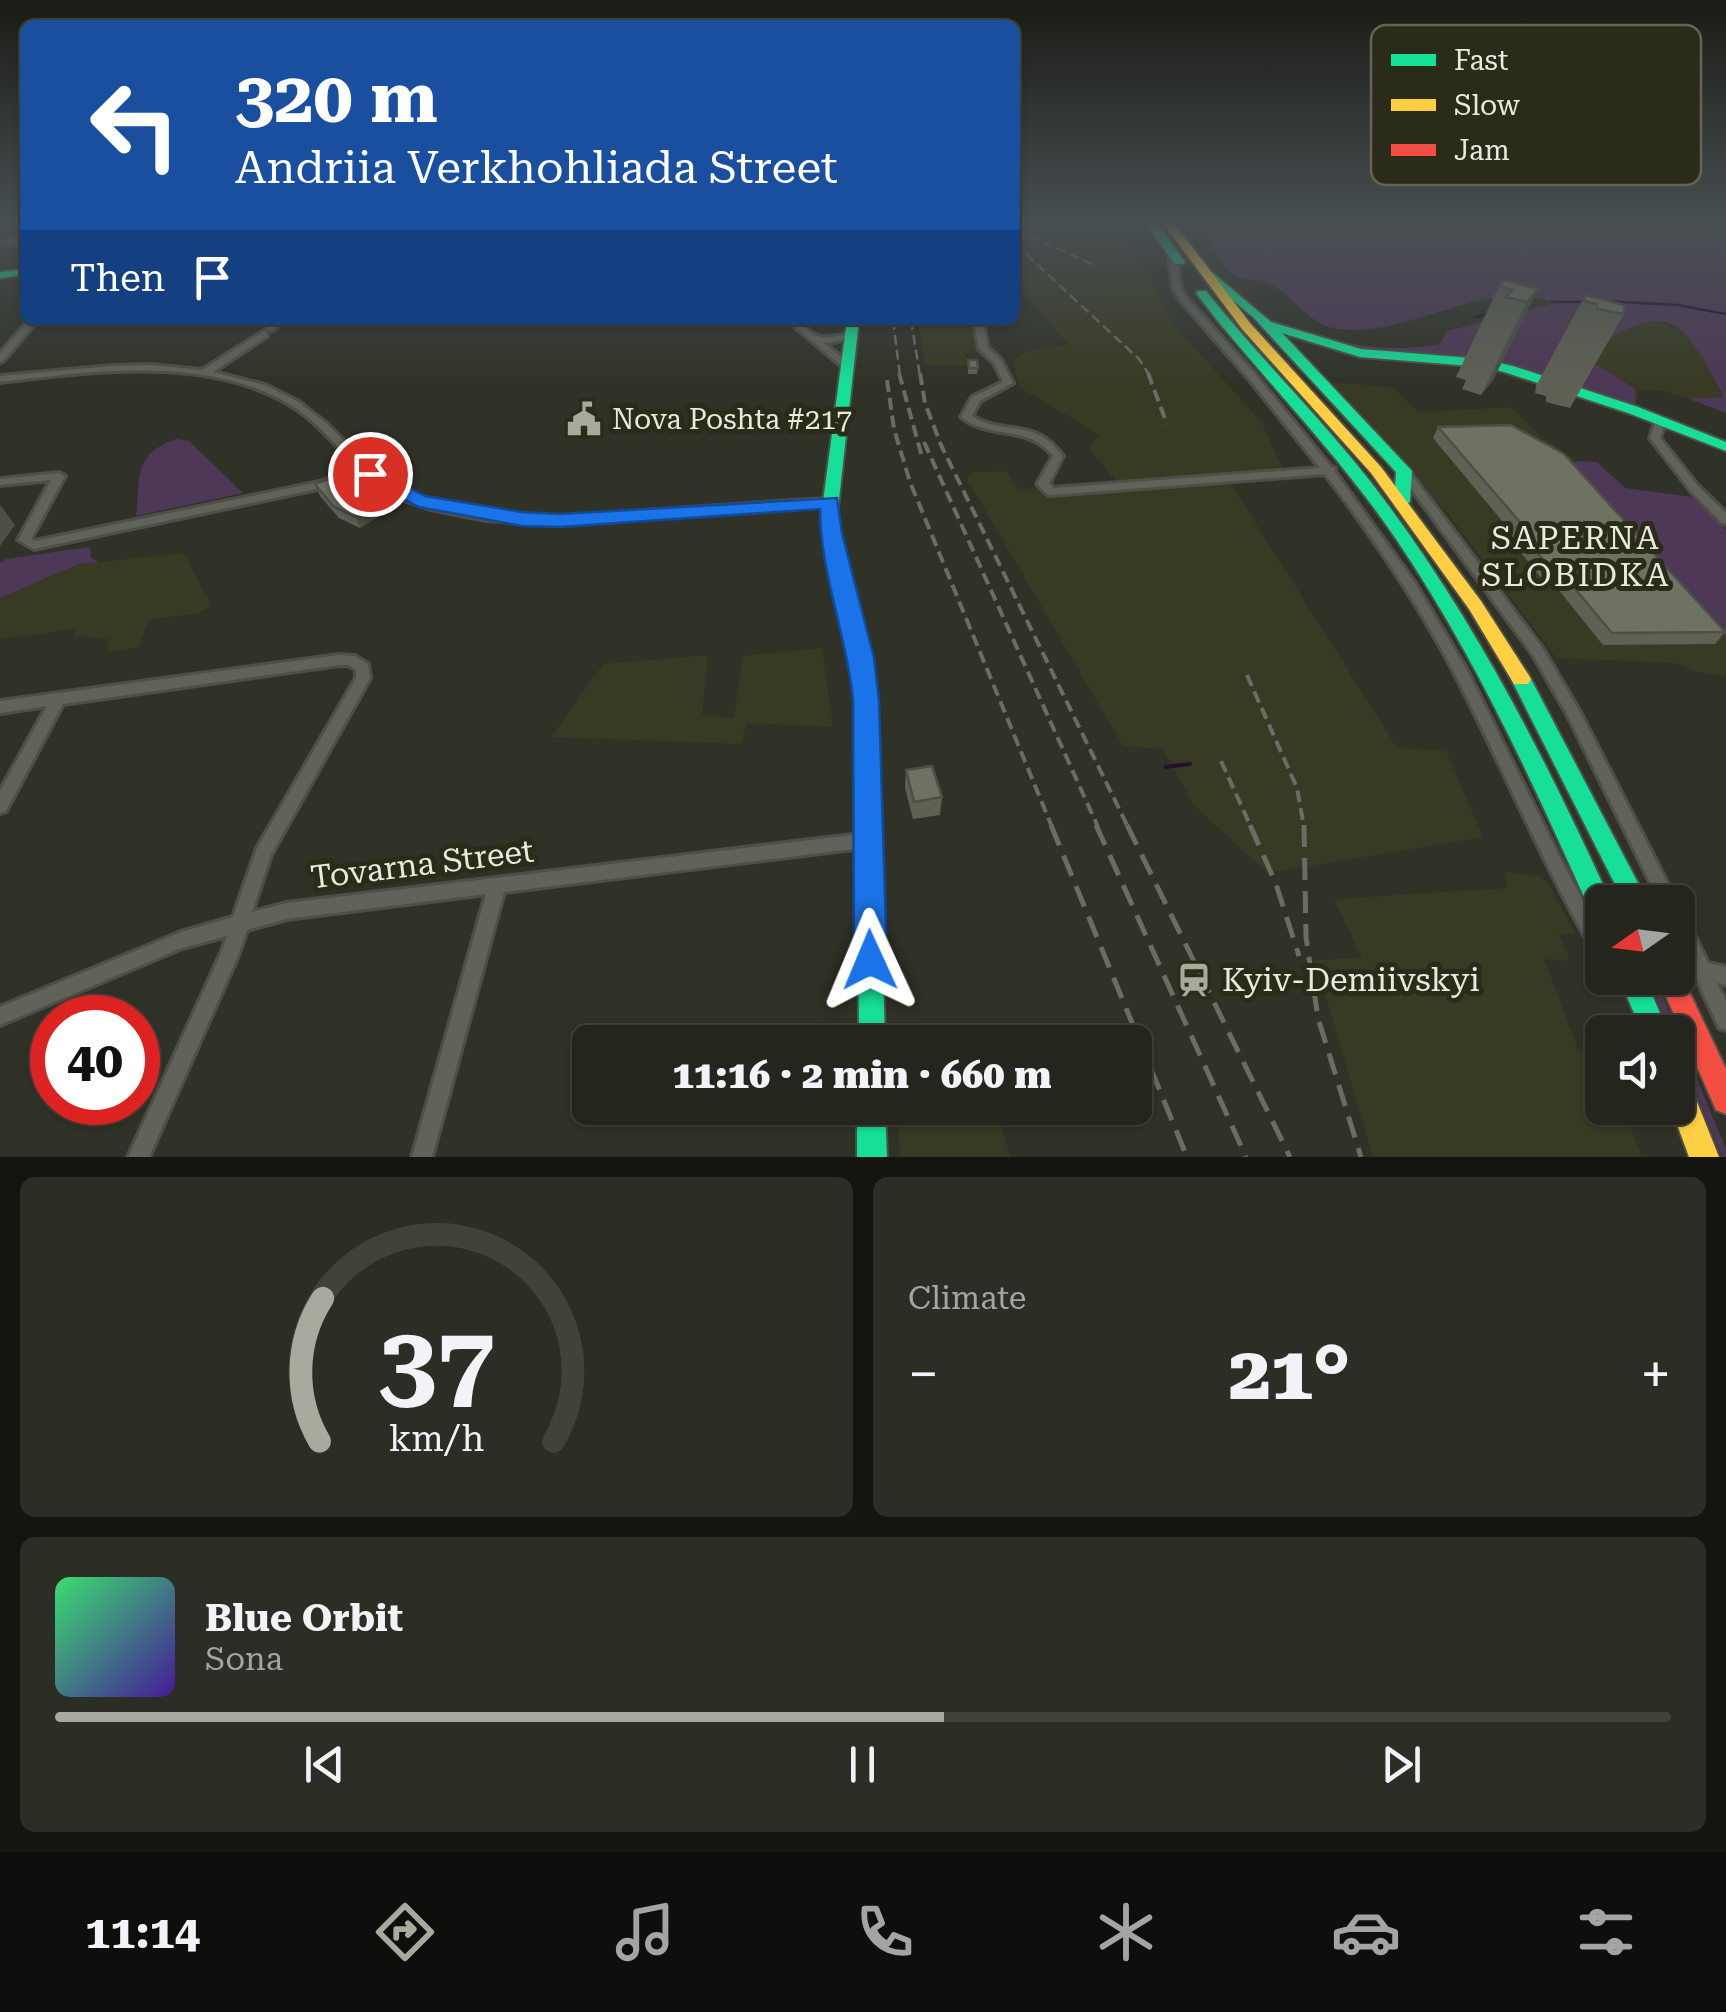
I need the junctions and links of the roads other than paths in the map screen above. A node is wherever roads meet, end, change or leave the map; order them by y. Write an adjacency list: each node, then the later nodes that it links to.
1 (1174, 277): 18 (street)
2 (1192, 277): 29 (main road)
3 (1207, 277): 23 (main road)
4 (1211, 277): 5 (main road)
5 (1265, 324): 16 (main road); 20 (main road)
6 (30, 325): 12 (street)
7 (798, 325): 11 (street)
8 (979, 325): 18 (street)
9 (268, 327): 14 (street)
10 (852, 328): 11 (street); 13 (main road)
11 (813, 338): 13 (street)
12 (0, 360)
13 (848, 367): 22 (main road)
14 (204, 372): 15 (street); 19 (street)
15 (0, 377)
16 (1661, 420): 17 (main road); 24 (street)
17 (1726, 447)
18 (1330, 470): 34 (street)
19 (364, 471): 21 (street); 22 (street)
20 (1404, 471): 23 (main road); 31 (street)
21 (0, 482)
22 (830, 502): 28 (main road)
23 (1402, 502): 30 (main road)
24 (1726, 520)
25 (59, 698): 26 (street); 27 (street); 33 (street)
26 (0, 707)
27 (0, 806)
28 (869, 840): 32 (street, Tovarna Street); 41 (main road)
29 (1591, 885)
30 (1627, 885)
31 (1660, 885)
32 (496, 886): 33 (street, Tovarna Street); 46 (street)
33 (242, 920): 39 (street, Tovarna Street); 45 (street)
34 (1585, 921)
35 (1695, 955): 36 (street)
36 (1702, 970): 37 (street); 40 (street)
37 (1726, 976)
38 (1679, 995): 42 (main road)
39 (0, 1016)
40 (1726, 1020)
41 (872, 1025)
42 (1726, 1100)
43 (872, 1125): 47 (main road)
44 (1692, 1125): 48 (main road)
45 (138, 1157)
46 (422, 1157)
47 (872, 1157)
48 (1704, 1157)

